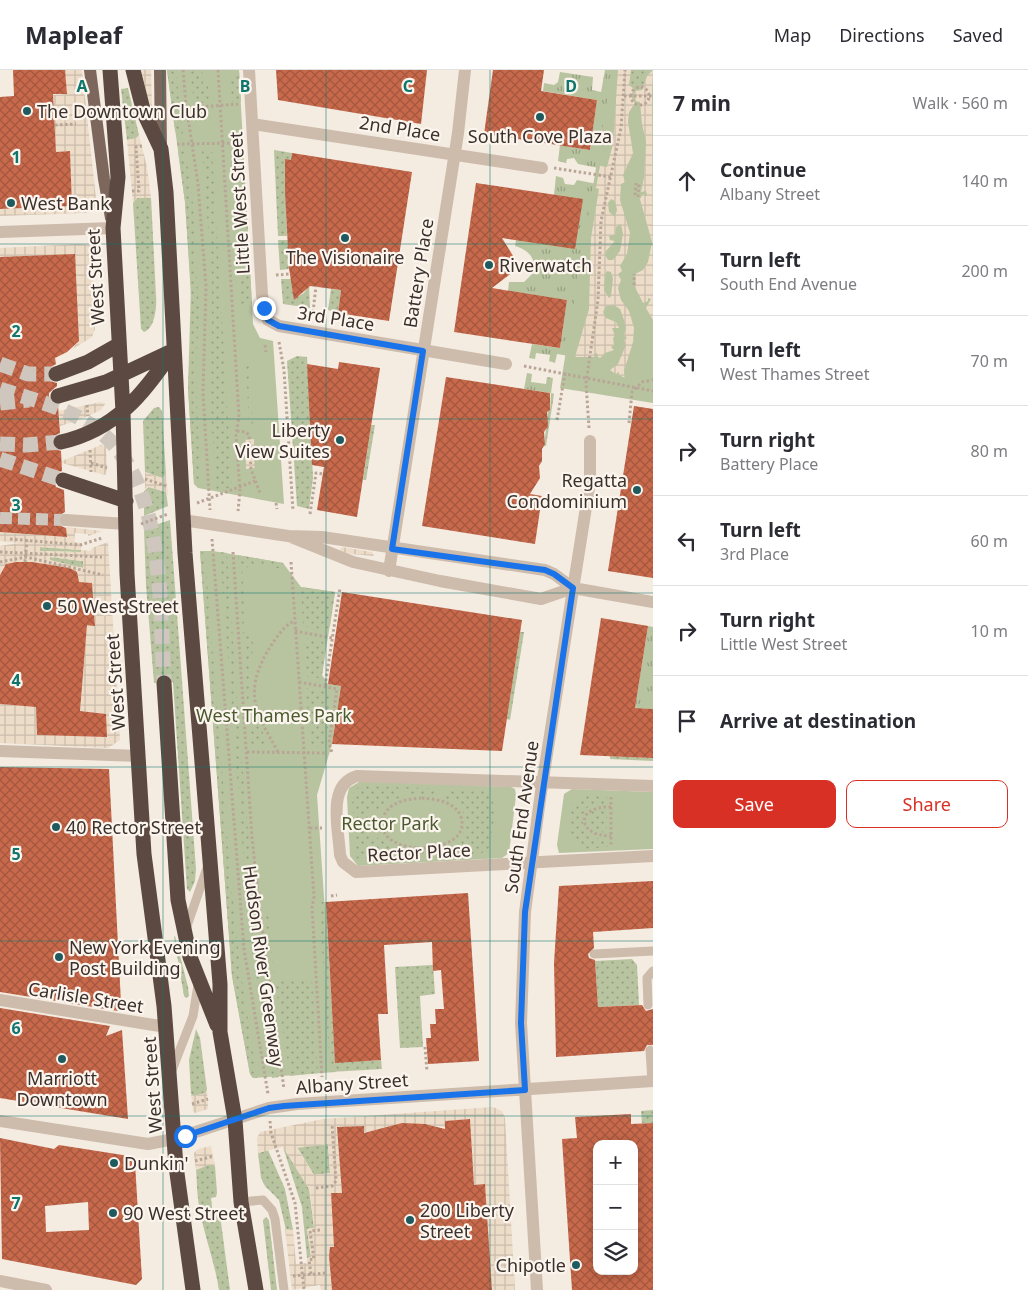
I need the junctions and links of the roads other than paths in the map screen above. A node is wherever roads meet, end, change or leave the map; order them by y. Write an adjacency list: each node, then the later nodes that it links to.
1 (90, 70): 11 (main road, West Street)
2 (110, 70): 11 (highway)
3 (133, 70): 8 (highway)
4 (160, 70): 8 (main road)
5 (249, 70): 7 (street, Little West Street)
6 (465, 70): 9 (street, Battery Place)
7 (252, 124): 9 (street, 2nd Place); 13 (street, Little West Street)
8 (161, 149): 15 (highway)
9 (454, 154): 10 (street, 2nd Place); 16 (street, Battery Place)
10 (548, 168)
11 (113, 228): 12 (street); 14 (highway, West Street)
12 (0, 232)
13 (279, 326): 16 (street, 3rd Place)
14 (118, 344): 18 (highway); 19 (highway, West Street)
15 (173, 350): 19 (highway); 21 (highway); 27 (highway)
16 (423, 351): 17 (street, 3rd Place); 30 (street, Battery Place)
17 (506, 364)
18 (56, 374)
19 (120, 377): 20 (highway); 21 (highway, West Street)
20 (58, 396)
21 (123, 412): 23 (highway); 25 (highway, West Street)
22 (590, 441): 32 (street, South End Avenue)
23 (61, 442)
24 (63, 480): 25 (highway)
25 (126, 501): 28 (highway, West Street)
26 (66, 520): 28 (street)
27 (183, 520): 29 (street); 40 (highway)
28 (126, 524): 36 (highway, West Street)
29 (288, 536): 30 (street); 31 (street)
30 (392, 549): 31 (street, Battery Place); 32 (street)
31 (389, 571): 32 (street)
32 (573, 588): 33 (street); 37 (street, South End Avenue)
33 (653, 602)
34 (164, 683): 42 (highway)
35 (0, 751): 36 (street)
36 (139, 756): 50 (highway, West Street)
37 (543, 782): 38 (street, Rector Place); 41 (street, South End Avenue); 41 (street, Rector Place)
38 (653, 786)
39 (653, 856): 41 (street, Rector Place)
40 (208, 863): 42 (lane); 51 (highway)
41 (531, 864): 55 (street, South End Avenue)
42 (186, 939): 46 (highway)
43 (653, 951): 44 (lane)
44 (594, 954)
45 (653, 971): 47 (lane)
46 (199, 983): 51 (highway); 53 (lane)
47 (650, 990): 49 (lane)
48 (0, 1000): 50 (street, Carlisle Street)
49 (648, 1005)
50 (166, 1027): 53 (highway, West Street)
51 (220, 1032): 56 (highway)
52 (650, 1050): 54 (lane)
53 (171, 1076): 58 (highway, West Street)
54 (653, 1082): 55 (street, Albany Street)
55 (525, 1090): 56 (street, Albany Street); 65 (street, South End Avenue)
56 (234, 1120): 58 (street, Albany Street); 59 (highway)
57 (0, 1121): 58 (street, Albany Street)
58 (174, 1139): 62 (highway, West Street)
59 (241, 1202): 63 (highway); 64 (lane)
60 (0, 1281): 61 (street)
61 (46, 1290)
62 (193, 1290)
63 (256, 1290)
64 (284, 1290)
65 (538, 1290)

